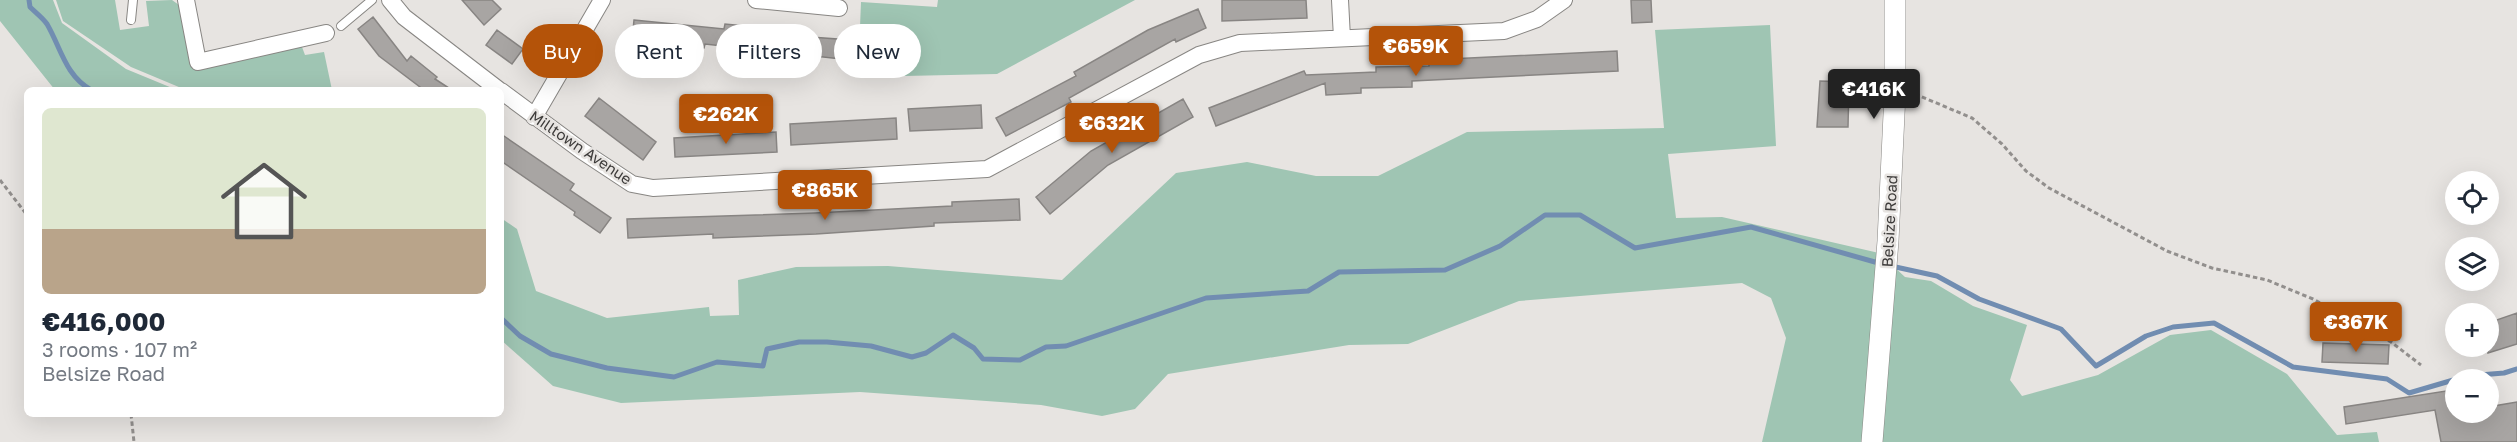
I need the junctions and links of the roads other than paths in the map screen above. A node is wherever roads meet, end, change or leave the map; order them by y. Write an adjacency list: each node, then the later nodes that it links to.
1 (133, 0): 11 (lane)
2 (186, 0): 12 (street)
3 (372, 0): 12 (lane)
4 (390, 0): 14 (street, Milltown Avenue)
5 (602, 0): 16 (street)
6 (756, 0): 10 (street)
7 (1340, 0): 13 (street)
8 (1564, 0): 13 (street, Milltown Avenue)
9 (1895, 0): 17 (street, Belsize Road)
10 (839, 8)
11 (131, 20)
12 (334, 29)
13 (1342, 38): 16 (street, Milltown Avenue)
14 (495, 87)
15 (504, 94): 16 (street, Milltown Avenue)
16 (534, 117)
17 (1872, 442)

